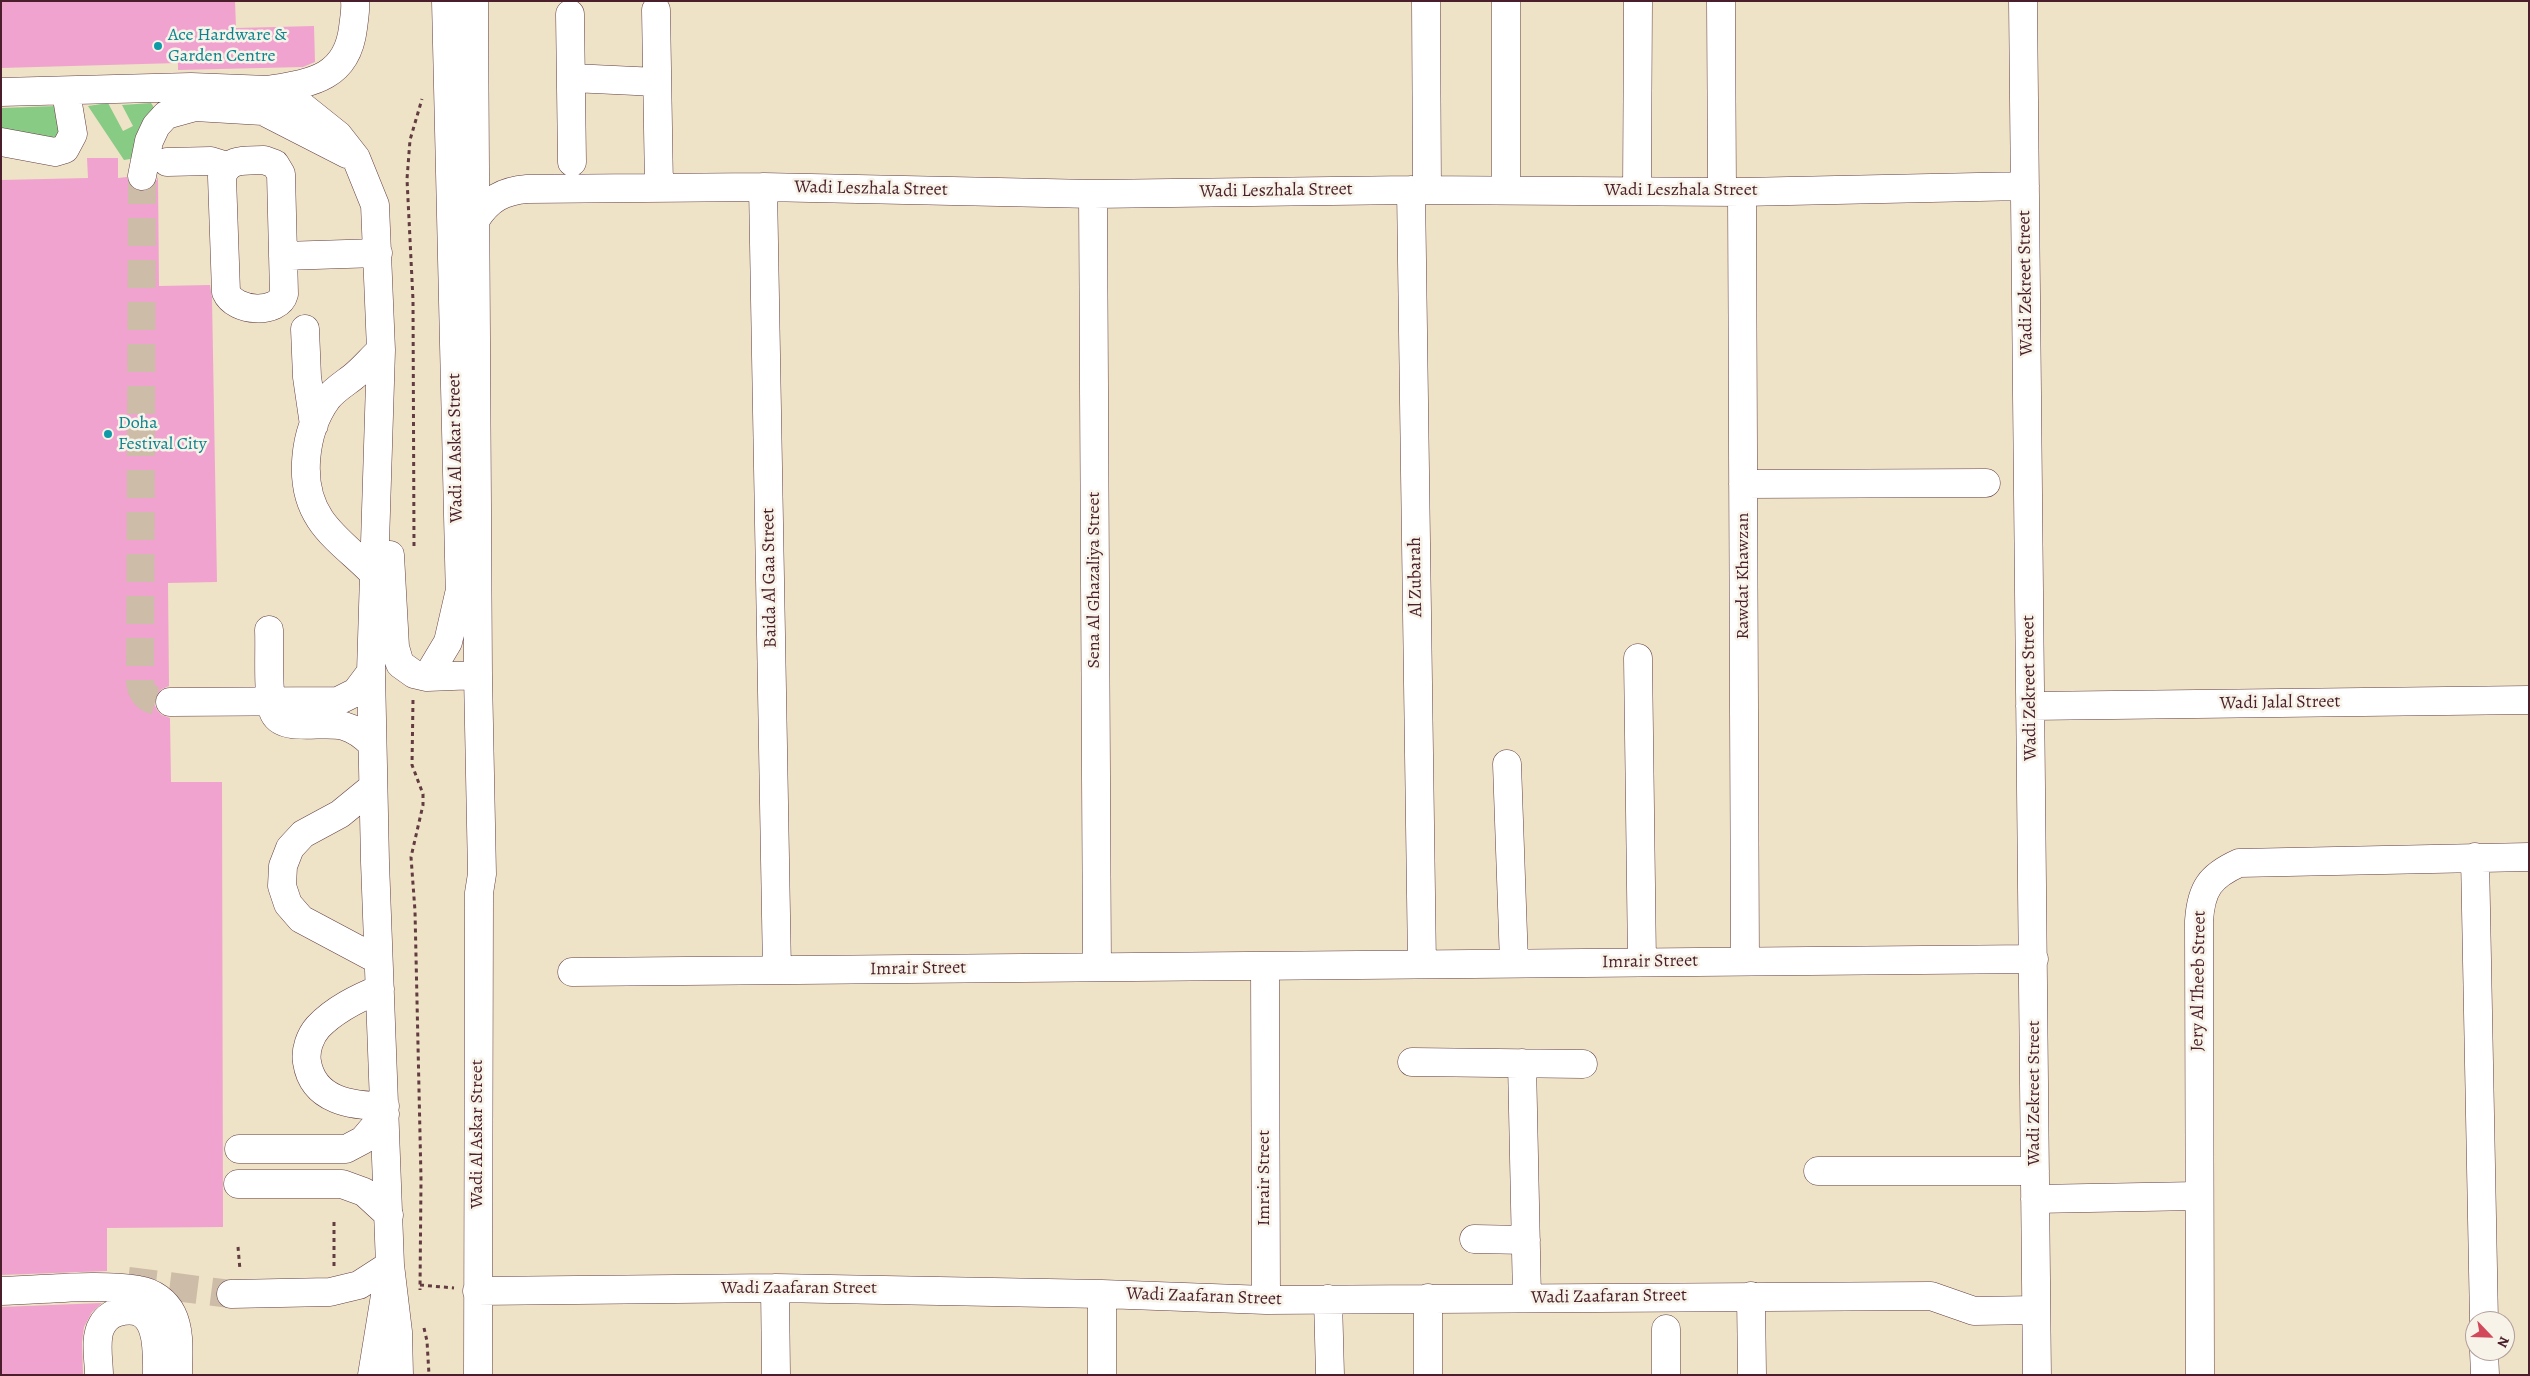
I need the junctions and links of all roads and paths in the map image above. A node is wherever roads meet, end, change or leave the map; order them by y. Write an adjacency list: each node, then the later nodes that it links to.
1 (355, 1): 13 (street)
2 (446, 1): 42 (street, Wadi Al Askar Street)
3 (474, 1): 18 (street, Wadi Al Askar Street)
4 (1426, 1): 27 (street, Al Zubarah)
5 (1506, 1): 28 (street)
6 (1638, 1): 29 (street)
7 (1721, 1): 30 (street, Rawdat Khawzan)
8 (2023, 1): 23 (street, Wadi Zekreet Street)
9 (656, 10): 12 (street)
10 (570, 14): 11 (street)
11 (572, 78): 12 (street); 20 (street)
12 (658, 82): 24 (street)
13 (268, 90): 15 (street); 17 (street)
14 (1, 92): 15 (street)
15 (66, 92): 16 (street)
16 (1, 142)
17 (356, 158): 22 (street); 33 (street)
18 (476, 161): 26 (street, Wadi Leszhala Street); 32 (street, Wadi Al Askar Street)
19 (167, 162): 21 (street)
20 (572, 162)
21 (227, 166): 34 (street); 34 (street)
22 (142, 176)
23 (2025, 186): 30 (street, Wadi Leszhala Street); 51 (street, Wadi Zekreet Street)
24 (659, 187): 25 (street, Wadi Leszhala Street); 26 (street, Wadi Leszhala Street)
25 (763, 187): 31 (street, Wadi Leszhala Street); 65 (street, Baida Al Gaa Street)
26 (527, 188): 32 (street, Wadi Leszhala Street)
27 (1419, 190): 28 (street, Wadi Leszhala Street); 31 (street, Wadi Leszhala Street); 61 (street, Al Zubarah)
28 (1506, 190): 29 (street, Wadi Leszhala Street)
29 (1637, 191): 30 (street, Wadi Leszhala Street)
30 (1732, 192): 39 (street, Rawdat Khawzan)
31 (1093, 194): 64 (street, Sena Al Ghazaliya Street)
32 (476, 219): 46 (street, Wadi Al Askar Street)
33 (378, 253): 34 (street); 36 (street)
34 (283, 256)
35 (305, 329): 37 (street)
36 (380, 350): 37 (street); 40 (street)
37 (314, 425): 41 (street)
38 (1986, 483): 39 (street)
39 (1743, 484): 59 (street, Rawdat Khawzan)
40 (375, 515): 41 (street); 47 (street)
41 (374, 573): 45 (street)
42 (459, 594): 46 (street, Wadi Al Askar Street); 47 (street)
43 (269, 630): 50 (street)
44 (1638, 658): 60 (street)
45 (371, 672): 50 (street); 52 (street)
46 (470, 676): 47 (street); 89 (street, Wadi Al Askar Street)
47 (427, 677)
48 (2529, 700): 51 (street, Wadi Jalal Street)
49 (170, 702): 50 (street)
50 (272, 703): 52 (street)
51 (2030, 706): 57 (street, Wadi Zekreet Street)
52 (372, 744): 54 (street)
53 (1507, 764): 62 (street)
54 (373, 787): 58 (street); 58 (street)
55 (2475, 857): 56 (street, Jery Al Theeb Street); 76 (street, Jery Al Theeb Street); 97 (street)
56 (2529, 857)
57 (2034, 959): 59 (street, Imrair Street); 73 (street, Wadi Zekreet Street)
58 (378, 960): 67 (street)
59 (1745, 961): 60 (street, Imrair Street)
60 (1642, 962): 62 (street, Imrair Street)
61 (1422, 964): 62 (street, Imrair Street); 63 (street, Imrair Street)
62 (1514, 964)
63 (1265, 966): 64 (street, Imrair Street); 95 (street, Imrair Street)
64 (1097, 967): 65 (street, Imrair Street)
65 (777, 970): 66 (street, Imrair Street)
66 (572, 972)
67 (380, 989): 71 (street); 71 (street)
68 (1412, 1062): 69 (street)
69 (1522, 1063): 70 (street); 81 (street)
70 (1583, 1064)
71 (385, 1110): 72 (street); 78 (street)
72 (239, 1150)
73 (2035, 1170): 74 (street); 77 (street, Wadi Zekreet Street)
74 (1818, 1171)
75 (238, 1184): 78 (street)
76 (2197, 1196): 77 (street); 115 (street, Jery Al Theeb Street)
77 (2035, 1199): 96 (street, Wadi Zekreet Street)
78 (389, 1215): 83 (street)
79 (334, 1220): 84 (path)
80 (1474, 1239): 81 (street)
81 (1526, 1240): 93 (street)
82 (238, 1247): 86 (path)
83 (390, 1265): 86 (street); 104 (street); 105 (street)
84 (334, 1274)
85 (420, 1284): 89 (path)
86 (236, 1286)
87 (775, 1288): 89 (street, Wadi Zaafaran Street); 90 (street, Wadi Zaafaran Street); 108 (street)
88 (1, 1291): 103 (street)
89 (477, 1291): 107 (street, Wadi Al Askar Street)
90 (1102, 1294): 95 (street, Wadi Zaafaran Street); 109 (street)
91 (1751, 1296): 93 (street, Wadi Zaafaran Street); 96 (street, Wadi Zaafaran Street); 113 (street)
92 (1428, 1298): 93 (street, Wadi Zaafaran Street); 94 (street, Wadi Zaafaran Street); 111 (street)
93 (1528, 1298)
94 (1328, 1299): 95 (street, Wadi Zaafaran Street); 110 (street)
95 (1266, 1300)
96 (2036, 1310): 114 (street, Wadi Zekreet Street)
97 (2484, 1311)
98 (421, 1324): 106 (path)
99 (1666, 1329): 112 (street)
100 (2484, 1361): 116 (street)
101 (99, 1375): 102 (street)
102 (157, 1375)
103 (178, 1375)
104 (372, 1375)
105 (399, 1375)
106 (429, 1375)
107 (478, 1375)
108 (776, 1375)
109 (1102, 1375)
110 (1330, 1375)
111 (1428, 1375)
112 (1666, 1375)
113 (1752, 1375)
114 (2037, 1375)
115 (2200, 1375)
116 (2485, 1375)

